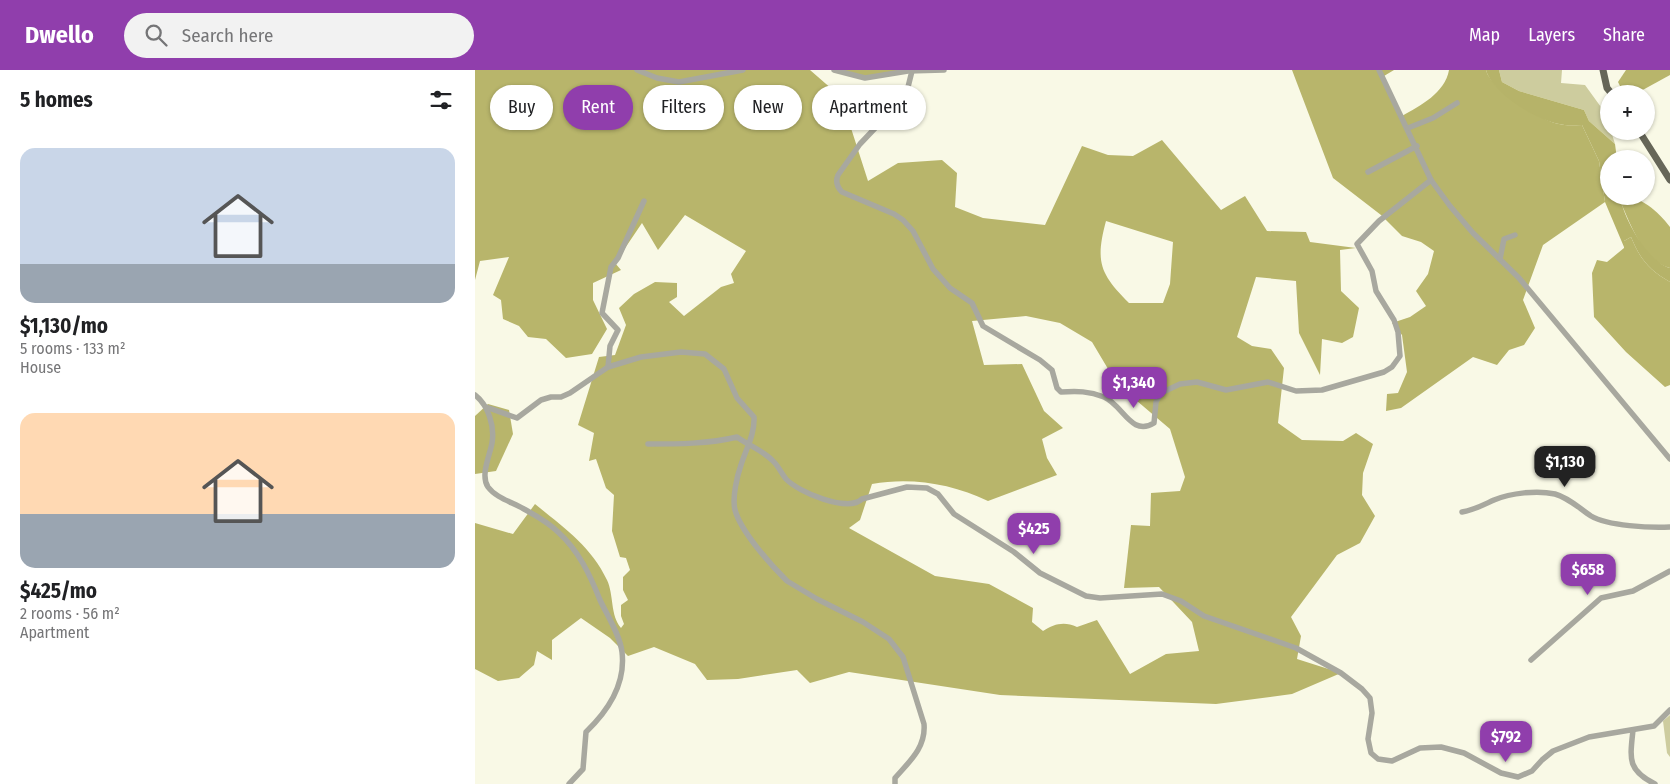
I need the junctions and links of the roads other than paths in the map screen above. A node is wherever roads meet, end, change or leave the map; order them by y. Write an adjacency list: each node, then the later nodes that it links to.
1 (637, 70): 2 (street)
2 (743, 70)
3 (834, 70): 7 (street)
4 (944, 70): 7 (street)
5 (1379, 70): 10 (street)
6 (1603, 70): 8 (main road)
7 (912, 72): 14 (street)
8 (1606, 85)
9 (1457, 103): 10 (street)
10 (1408, 128): 12 (street)
11 (1646, 140): 15 (main road)
12 (1417, 146): 13 (street); 14 (street)
13 (1368, 172)
14 (1431, 180): 18 (street)
15 (1670, 180)
16 (644, 201): 19 (street)
17 (1515, 235): 18 (street)
18 (1500, 259): 24 (street)
19 (608, 367): 21 (street); 23 (street)
20 (475, 395): 21 (street)
21 (486, 407): 31 (street)
22 (648, 444): 23 (street)
23 (749, 445): 30 (street); 32 (street)
24 (1670, 459)
25 (1462, 512): 26 (street)
26 (1670, 527)
27 (1670, 571): 28 (street)
28 (1531, 660)
29 (1670, 710): 30 (street)
30 (1633, 730): 33 (street)
31 (569, 784)
32 (895, 784)
33 (1655, 784)

